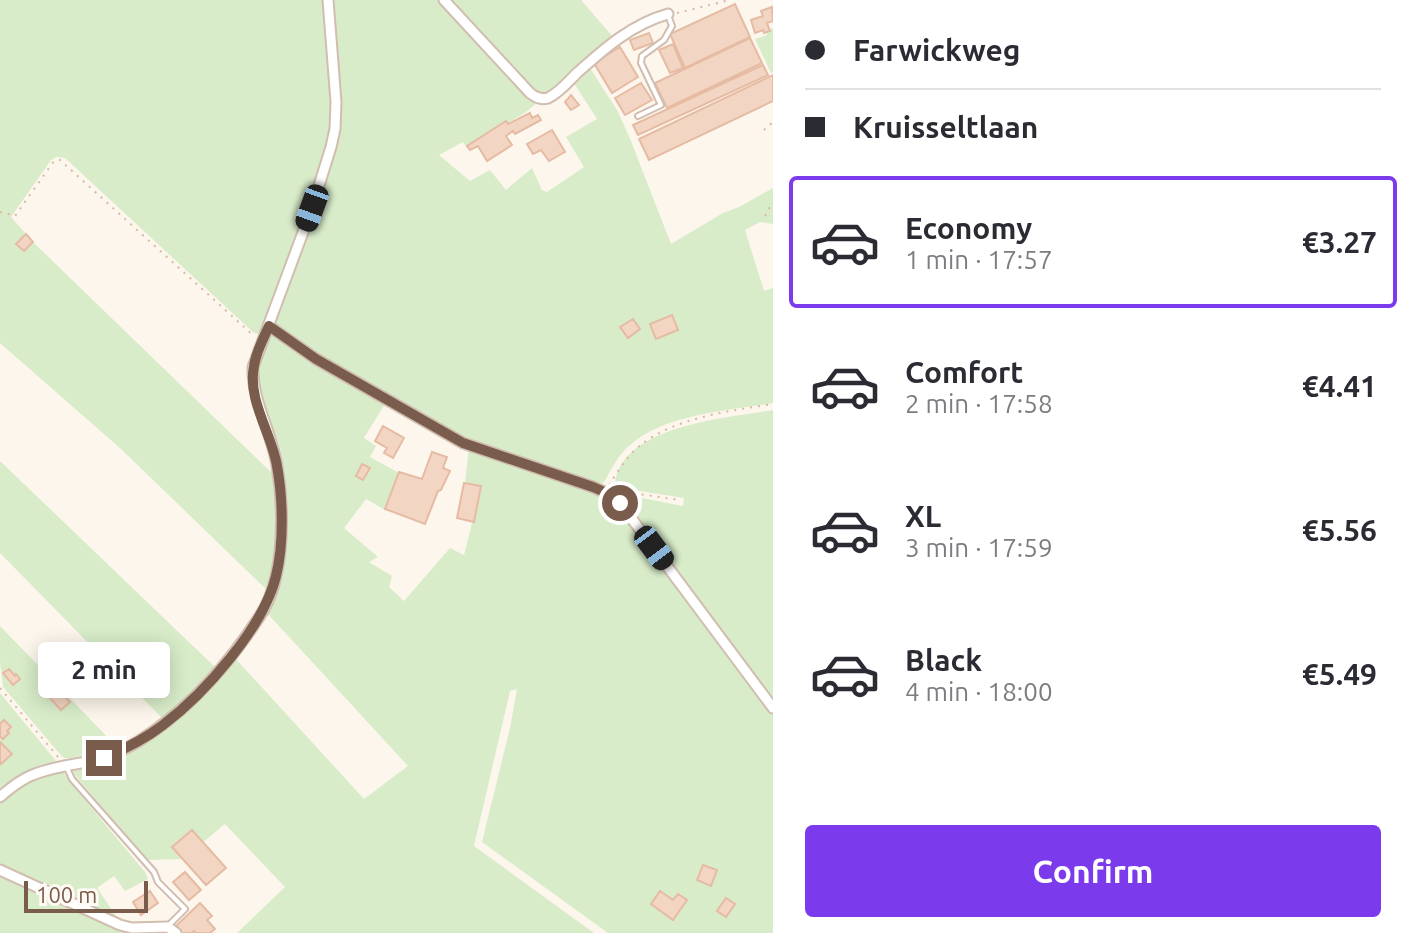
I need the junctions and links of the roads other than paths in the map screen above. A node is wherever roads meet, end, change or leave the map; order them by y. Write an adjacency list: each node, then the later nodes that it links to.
1 (328, 0): 5 (street)
2 (444, 0): 3 (street)
3 (668, 14): 4 (lane)
4 (638, 116)
5 (269, 326): 6 (street); 7 (street)
6 (773, 708)
7 (65, 765): 8 (street); 10 (lane)
8 (0, 797)
9 (0, 870): 10 (street)
10 (172, 930)

